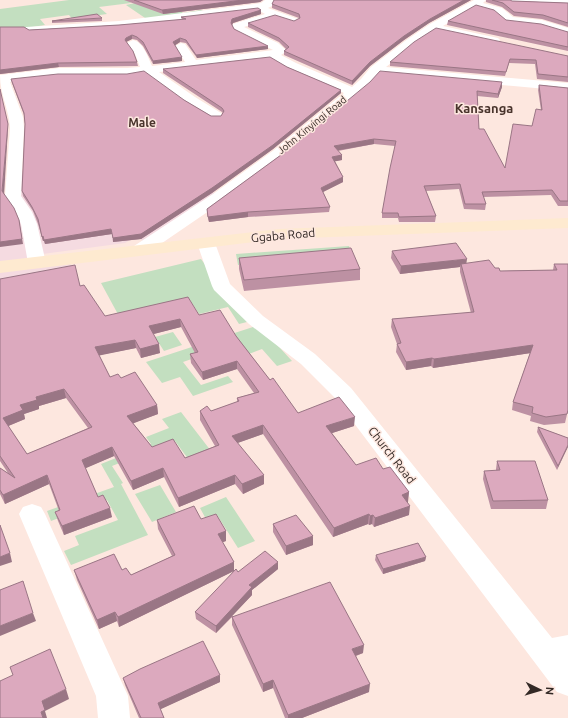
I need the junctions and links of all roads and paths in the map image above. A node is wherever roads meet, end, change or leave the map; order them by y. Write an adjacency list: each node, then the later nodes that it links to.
1 (241, 0): 6 (street)
2 (270, 0): 6 (street)
3 (511, 0): 5 (street)
4 (475, 2): 9 (street, John Kinyingi Road); 11 (street)
5 (568, 3)
6 (256, 7): 7 (street); 10 (street)
7 (276, 14): 8 (street); 15 (street)
8 (294, 20)
9 (434, 27): 13 (street); 18 (street, John Kinyingi Road)
10 (30, 29)
11 (568, 32)
12 (133, 43): 17 (street)
13 (507, 43)
14 (181, 46): 16 (street)
15 (272, 55): 16 (street); 21 (street)
16 (192, 64): 17 (street)
17 (148, 69): 19 (street); 22 (street)
18 (375, 70): 20 (street); 21 (street, John Kinyingi Road)
19 (2, 79): 23 (street)
20 (568, 87)
21 (353, 92): 26 (street, John Kinyingi Road)
22 (216, 116)
23 (6, 196): 27 (street)
24 (568, 223): 25 (main road, Ggaba Road)
25 (206, 242): 26 (main road, Ggaba Road); 30 (street, Church Road)
26 (140, 250): 27 (main road, Ggaba Road)
27 (37, 263): 28 (main road, Ggaba Road)
28 (0, 267)
29 (32, 514): 32 (street)
30 (557, 650): 31 (street, Church Road)
31 (568, 682)
32 (114, 718)

